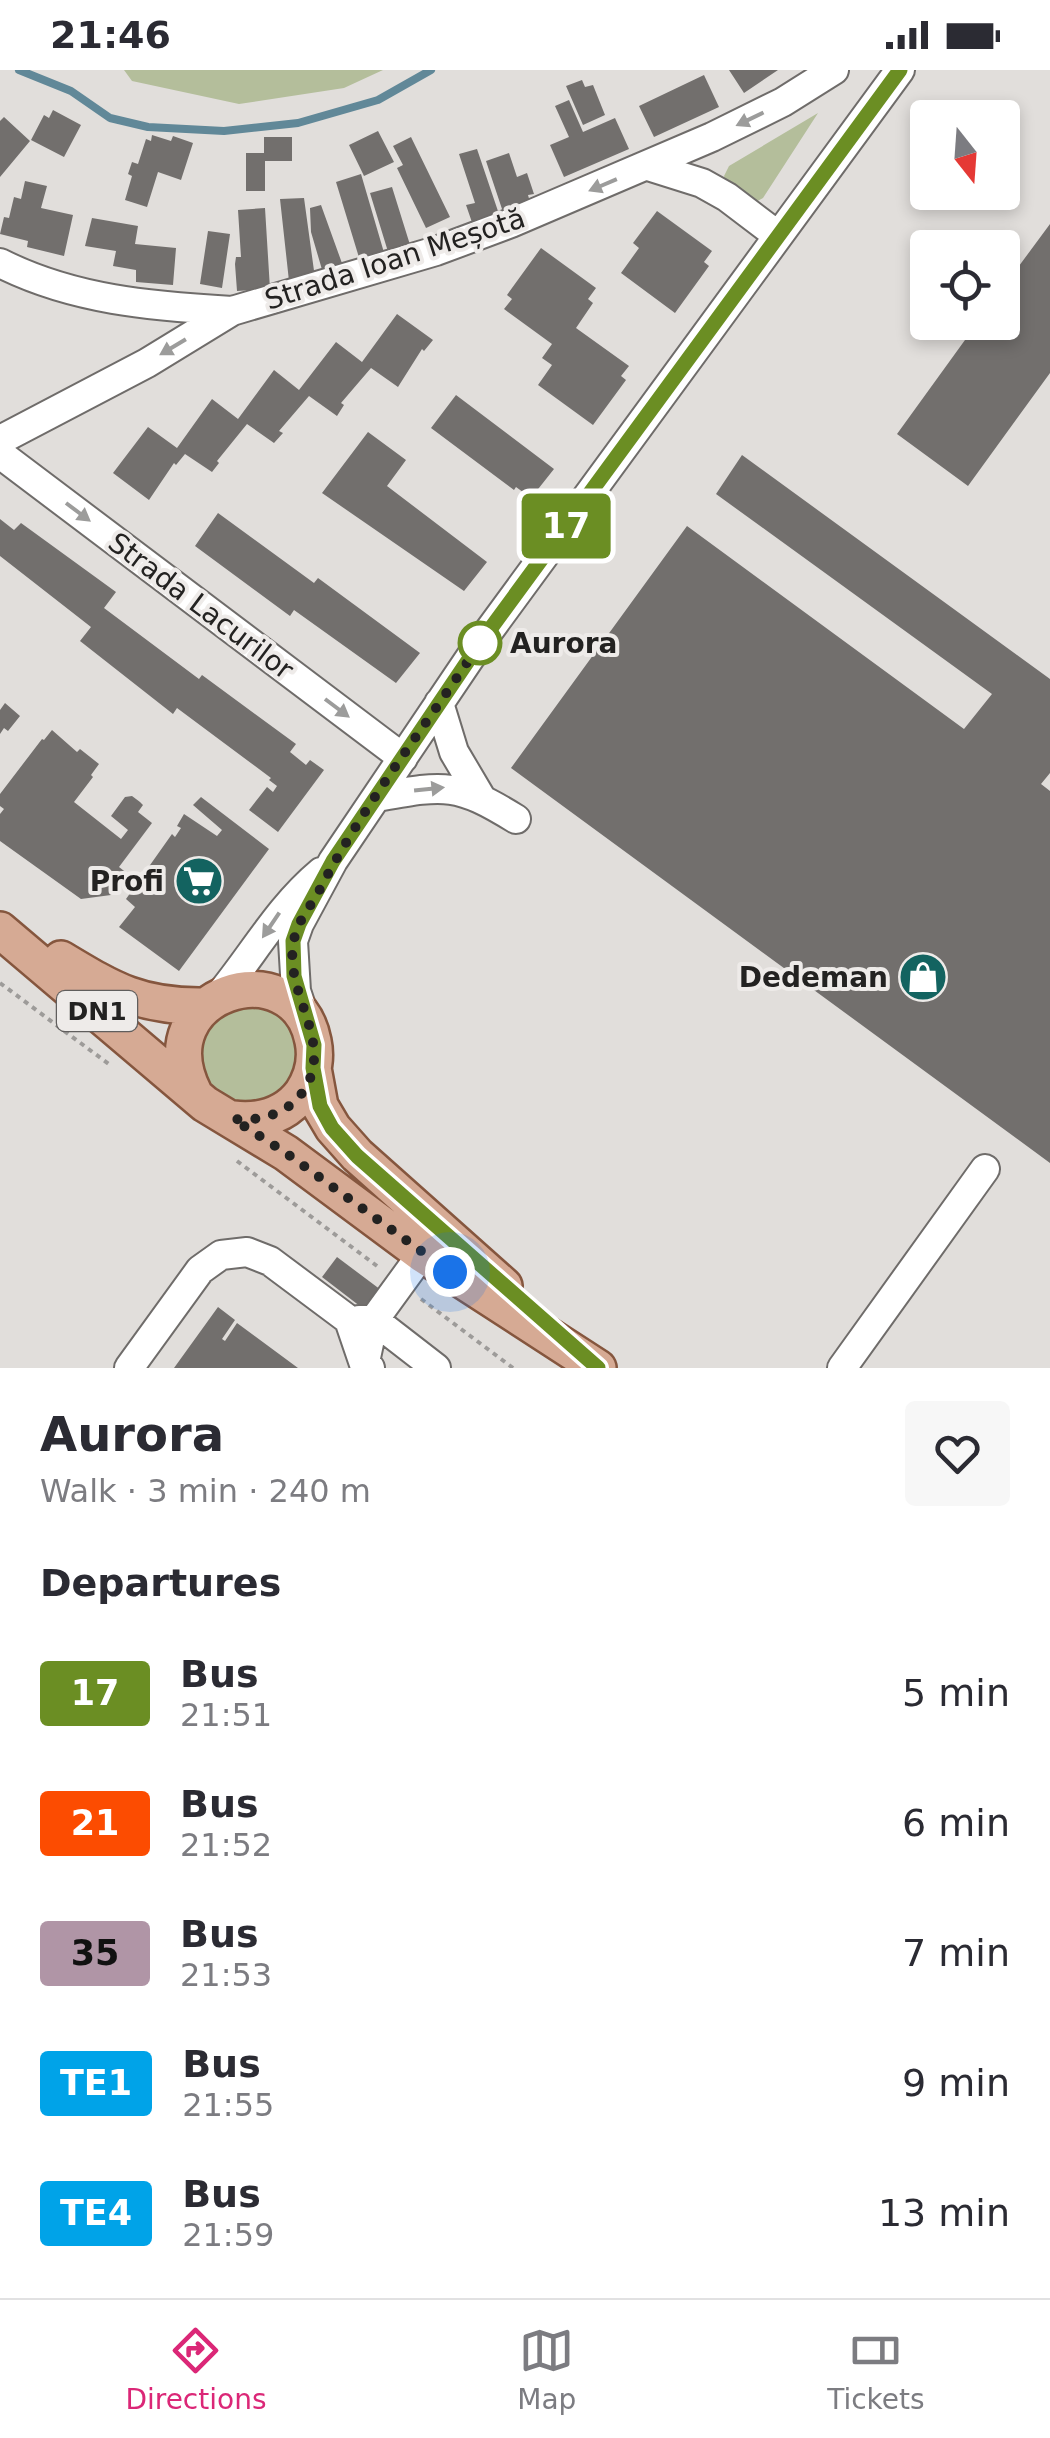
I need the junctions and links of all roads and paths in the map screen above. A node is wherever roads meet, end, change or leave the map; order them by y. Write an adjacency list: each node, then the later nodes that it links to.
1 (834, 70): 3 (street, one-way to 3)
2 (900, 70): 4 (street)
3 (648, 166): 4 (street); 6 (street, Strada Ioan Meșotă, one-way to 6)
4 (776, 234): 9 (street)
5 (0, 263): 6 (street, Strada Ioan Meșotă)
6 (232, 312): 7 (street, Strada Ioan Meșotă, one-way to 7)
7 (0, 440)
8 (0, 454): 10 (street, Strada Lacurilor, one-way to 10)
9 (440, 703): 10 (street); 11 (street)
10 (403, 758): 12 (street)
11 (480, 796): 12 (street, one-way to 11); 13 (street)
12 (376, 797): 14 (street)
13 (516, 819)
14 (333, 861): 18 (street, one-way to 18); 19 (street)
15 (0, 920): 18 (main road, DN1)
16 (0, 930): 22 (main road, DN1)
17 (0, 982): 21 (path)
18 (211, 1001): 19 (main road, DN1); 22 (main road)
19 (306, 1023): 20 (main road, DN1)
20 (313, 1068): 23 (main road); 29 (main road, DN1)
21 (122, 1074)
22 (194, 1092): 23 (main road, DN1)
23 (230, 1136): 25 (main road, DN1); 26 (path)
24 (985, 1169): 33 (street)
25 (422, 1254): 26 (street); 29 (main road, DN1)
26 (400, 1283): 27 (street); 32 (path)
27 (362, 1320): 28 (street); 30 (street); 31 (street)
28 (367, 1366)
29 (594, 1366)
30 (130, 1368)
31 (436, 1368)
32 (513, 1368)
33 (842, 1368)

